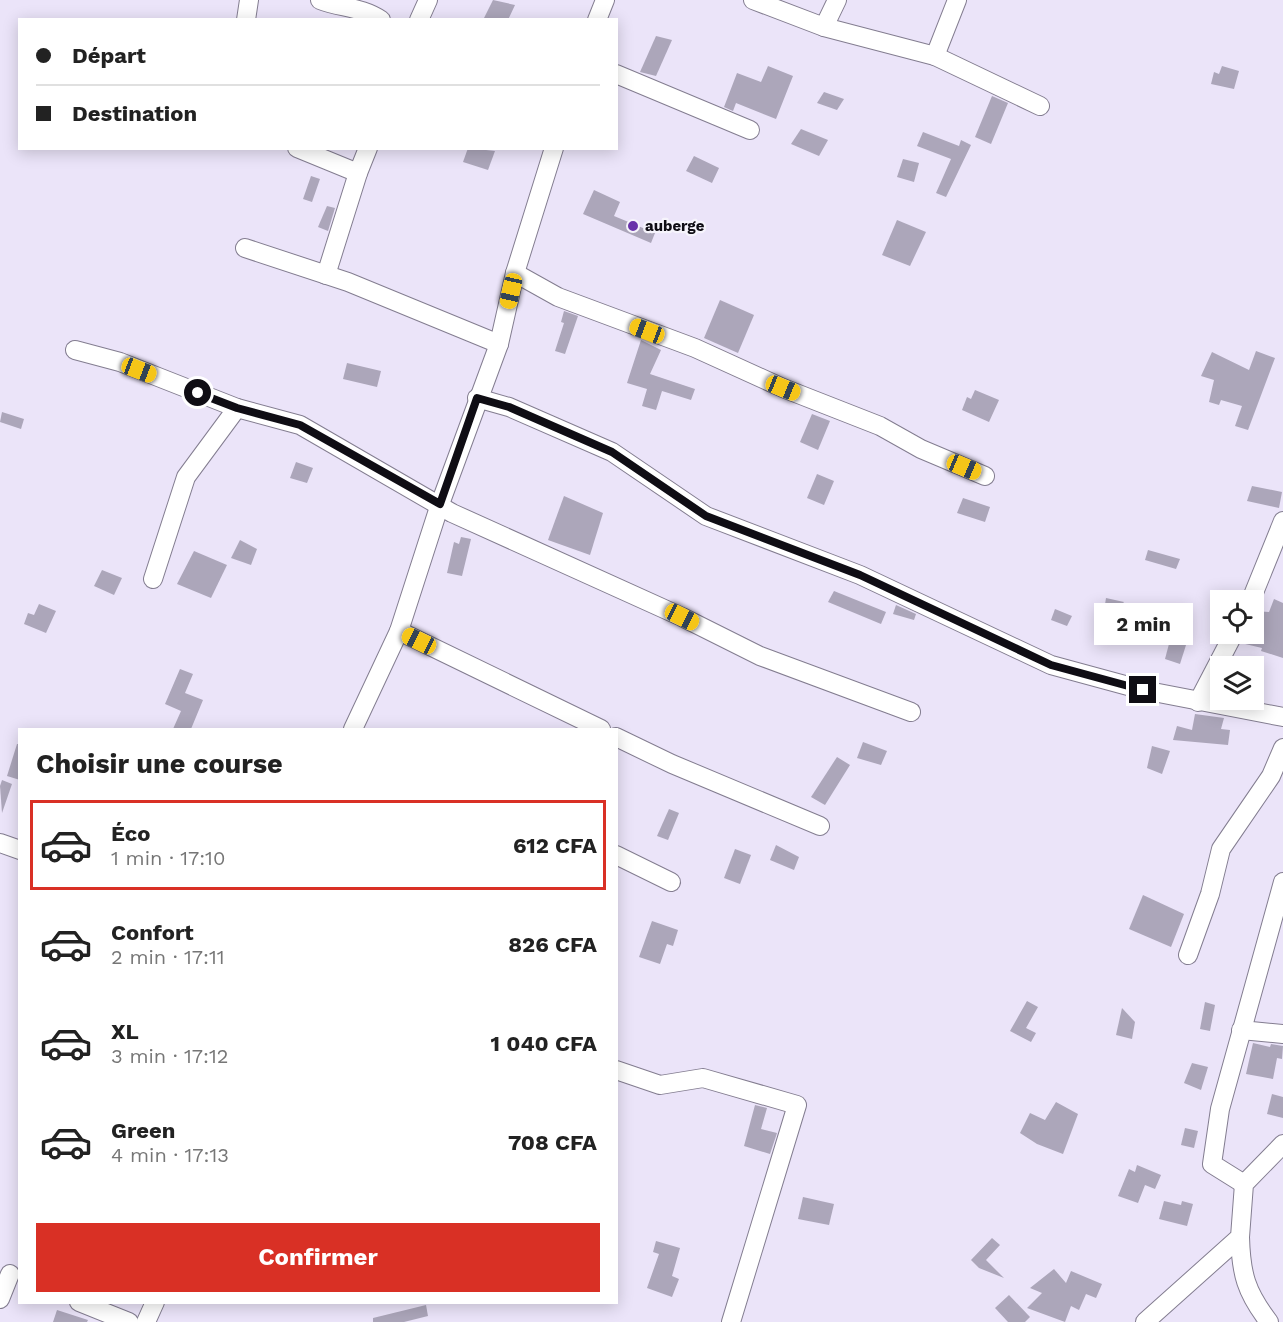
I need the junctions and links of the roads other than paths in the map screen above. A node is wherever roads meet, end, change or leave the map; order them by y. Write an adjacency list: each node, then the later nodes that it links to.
1 (249, 0): 8 (street)
2 (320, 0): 9 (street)
3 (428, 0): 10 (street)
4 (605, 0): 11 (street)
5 (753, 0): 12 (street)
6 (837, 0): 12 (street)
7 (957, 0): 13 (street)
8 (246, 18)
9 (378, 18)
10 (420, 18)
11 (598, 18)
12 (825, 27): 13 (street)
13 (934, 56): 15 (street)
14 (618, 75): 16 (street)
15 (1040, 106)
16 (750, 130)
17 (302, 150): 20 (street)
18 (367, 150): 20 (street)
19 (553, 150): 22 (street)
20 (358, 173): 23 (street)
21 (245, 248): 23 (street)
22 (515, 273): 24 (street); 28 (street)
23 (326, 275): 24 (street)
24 (499, 344): 26 (street)
25 (75, 350): 27 (street)
26 (477, 398): 29 (street); 35 (street)
27 (237, 408): 29 (street); 31 (street)
28 (986, 476)
29 (440, 504): 33 (street); 36 (street)
30 (1283, 521): 32 (street)
31 (153, 579)
32 (1255, 590)
33 (399, 631): 38 (street); 39 (street)
34 (1228, 644): 35 (street)
35 (1198, 702): 37 (street)
36 (911, 712)
37 (1283, 717)
38 (353, 728)
39 (599, 728)
40 (618, 738): 42 (street)
41 (1283, 748): 48 (street)
42 (820, 826)
43 (0, 843): 44 (street)
44 (18, 849)
45 (618, 856): 46 (street)
46 (671, 882)
47 (1283, 882): 49 (street)
48 (1188, 955)
49 (1241, 1030): 50 (street); 53 (street)
50 (1283, 1034)
51 (618, 1071): 61 (street)
52 (1281, 1152): 53 (street)
53 (1244, 1184): 54 (street)
54 (1240, 1237): 62 (street); 63 (street)
55 (10, 1274): 56 (street)
56 (0, 1299)
57 (84, 1304): 59 (street)
58 (154, 1304): 60 (street)
59 (129, 1322)
60 (146, 1322)
61 (731, 1322)
62 (1145, 1322)
63 (1269, 1322)

